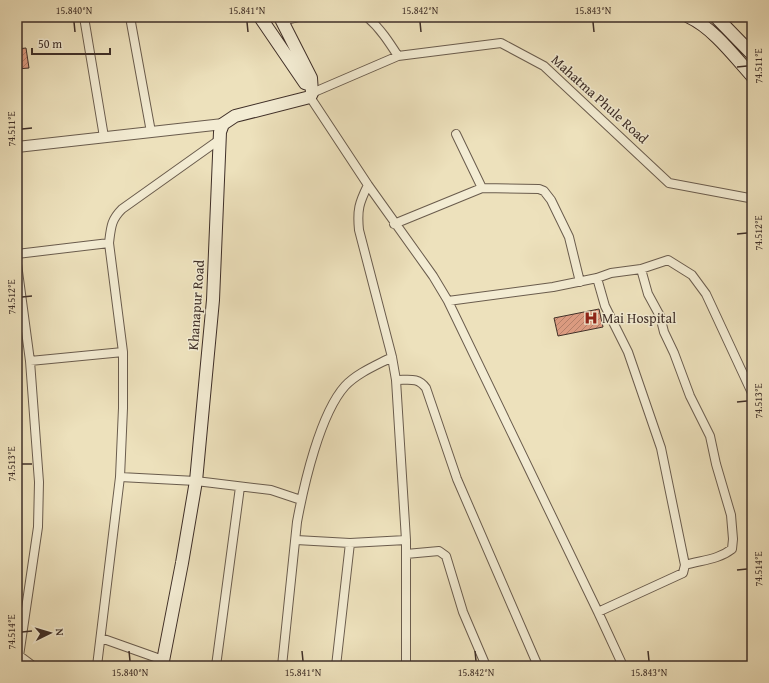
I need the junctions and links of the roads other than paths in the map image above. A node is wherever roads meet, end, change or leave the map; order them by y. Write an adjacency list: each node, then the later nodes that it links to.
1 (84, 17): 16 (street)
2 (130, 17): 14 (street)
3 (260, 17): 12 (main road)
4 (299, 17): 8 (street)
5 (367, 17): 10 (street)
6 (689, 17): 11 (main road)
7 (716, 17): 9 (main road)
8 (281, 19): 12 (main road)
9 (752, 54)
10 (398, 56): 12 (street, Mahatma Phule Road); 21 (street, Mahatma Phule Road)
11 (752, 76)
12 (311, 92): 13 (main road); 19 (street)
13 (223, 124): 14 (street); 17 (main road, Khanapur Road)
14 (151, 132): 16 (street)
15 (456, 134): 20 (street)
16 (104, 137): 18 (street)
17 (219, 140): 23 (street); 36 (main road, Khanapur Road)
18 (17, 147)
19 (368, 185): 22 (street); 31 (street)
20 (482, 188): 22 (street); 28 (street)
21 (752, 200)
22 (394, 224): 29 (street)
23 (109, 243): 24 (street); 30 (street)
24 (17, 254)
25 (17, 264): 32 (street)
26 (641, 269): 27 (street); 34 (street); 43 (street)
27 (597, 278): 28 (street); 43 (street)
28 (580, 282): 29 (street)
29 (448, 301): 44 (street)
30 (123, 352): 32 (street); 35 (street)
31 (392, 357): 33 (street); 38 (street)
32 (30, 360): 46 (street)
33 (396, 380): 40 (street); 55 (street)
34 (752, 393)
35 (120, 476): 36 (street); 45 (street)
36 (196, 481): 37 (street); 47 (main road, Khanapur Road)
37 (240, 488): 38 (street); 50 (street)
38 (301, 500): 39 (street)
39 (296, 540): 41 (street); 51 (street)
40 (406, 540): 41 (street); 42 (street)
41 (350, 543): 52 (street)
42 (406, 554): 53 (street); 54 (street)
43 (685, 565): 44 (street)
44 (598, 612): 56 (street)
45 (102, 638): 47 (street); 49 (street)
46 (18, 655): 48 (street)
47 (162, 663)
48 (33, 666)
49 (97, 666)
50 (216, 666)
51 (282, 666)
52 (336, 666)
53 (406, 666)
54 (486, 666)
55 (538, 666)
56 (623, 666)

